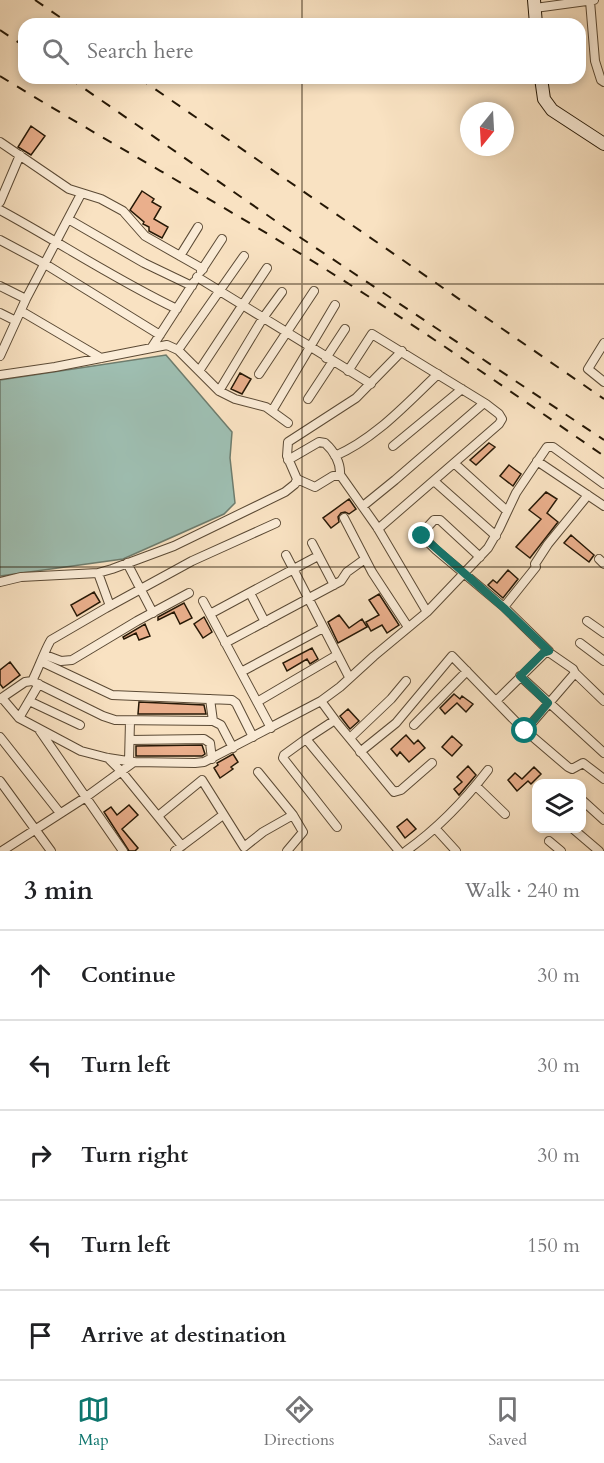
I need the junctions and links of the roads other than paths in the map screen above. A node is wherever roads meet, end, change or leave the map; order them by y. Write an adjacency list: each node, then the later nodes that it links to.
1 (595, 0): 2 (street)
2 (590, 1): 3 (street); 4 (street)
3 (535, 4)
4 (599, 53): 5 (street)
5 (604, 82)
6 (542, 84): 8 (street)
7 (0, 142): 9 (street)
8 (604, 144)
9 (20, 155): 10 (street); 11 (street)
10 (81, 194): 13 (street); 18 (street)
11 (0, 202)
12 (0, 210): 17 (street)
13 (68, 219): 17 (street); 25 (street)
14 (198, 227): 18 (street)
15 (222, 239): 22 (street)
16 (0, 240): 20 (street)
17 (57, 241): 20 (street); 32 (street)
18 (180, 256): 22 (street)
19 (244, 256): 27 (street)
20 (45, 264): 29 (street); 39 (street)
21 (267, 268): 30 (street)
22 (203, 269): 23 (street)
23 (197, 277): 25 (street); 27 (street)
24 (0, 286): 29 (street)
25 (192, 286): 32 (street)
26 (314, 291): 38 (street)
27 (220, 292): 30 (street); 44 (street)
28 (282, 292): 35 (street)
29 (26, 299): 33 (street)
30 (241, 305): 35 (street); 49 (street)
31 (335, 305): 41 (street)
32 (177, 309): 39 (street)
33 (21, 310): 36 (street); 47 (street)
34 (0, 313): 36 (street)
35 (262, 318): 38 (street); 57 (street)
36 (16, 321): 43 (street)
37 (345, 329): 48 (street)
38 (286, 332): 41 (street); 51 (street)
39 (160, 335): 42 (street)
40 (604, 343): 46 (street)
41 (309, 346): 48 (street); 60 (street)
42 (152, 347): 44 (street); 47 (street)
43 (1, 350)
44 (178, 350): 49 (street)
45 (402, 351): 50 (street); 52 (street); 55 (street)
46 (601, 355): 54 (street)
47 (101, 358): 53 (street)
48 (329, 359): 50 (street); 58 (street)
49 (199, 371): 57 (street)
50 (348, 371): 55 (street)
51 (259, 374)
52 (438, 374): 56 (street); 63 (street)
53 (0, 375)
54 (604, 382)
55 (371, 384): 64 (street)
56 (462, 389): 59 (street); 62 (street)
57 (219, 391): 60 (street)
58 (308, 399)
59 (484, 403): 66 (street); 72 (street)
60 (272, 411): 61 (street)
61 (288, 423)
62 (393, 446)
63 (335, 456): 64 (street); 67 (street)
64 (288, 460): 68 (street)
65 (537, 461): 70 (street); 71 (street); 74 (street)
66 (454, 463): 69 (street); 74 (street)
67 (340, 475): 68 (street); 72 (street)
68 (297, 479): 84 (street)
69 (434, 481): 77 (street); 78 (street)
70 (604, 484)
71 (588, 495): 73 (street); 96 (street)
72 (363, 506): 77 (street)
73 (604, 506)
74 (507, 511): 78 (street)
75 (344, 518): 83 (street)
76 (276, 522): 90 (street)
77 (378, 529): 97 (street)
78 (496, 536): 82 (street)
79 (312, 543): 81 (street)
80 (286, 555): 85 (street)
81 (318, 556): 85 (street); 89 (street)
82 (480, 557): 86 (street); 86 (street)
83 (365, 558): 89 (street); 102 (street)
84 (127, 563): 87 (street); 90 (street)
85 (294, 569): 92 (street); 93 (street)
86 (464, 572): 96 (street); 97 (street)
87 (98, 573): 88 (street); 95 (street)
88 (0, 582)
89 (334, 585): 93 (street)
90 (140, 589): 95 (street); 98 (street)
91 (189, 593): 98 (street)
92 (250, 593): 99 (street); 101 (street)
93 (308, 599): 101 (street); 103 (street)
94 (203, 601): 99 (street)
95 (110, 606): 109 (street)
96 (504, 608): 107 (street)
97 (427, 612): 102 (street)
98 (153, 613): 109 (street)
99 (210, 614): 105 (street)
100 (587, 621): 104 (street)
101 (265, 622): 105 (street)
102 (408, 627): 115 (street)
103 (323, 628): 108 (street); 112 (street)
104 (604, 633)
105 (225, 643): 112 (street)
106 (580, 643): 110 (street)
107 (549, 651): 113 (street); 114 (street)
108 (337, 655): 115 (street); 124 (street)
109 (43, 658): 117 (street); 119 (street)
110 (604, 661)
111 (467, 670): 123 (street); 131 (street); 141 (street)
112 (240, 672): 124 (street)
113 (575, 673): 120 (street); 125 (street)
114 (520, 676): 123 (street); 125 (street)
115 (350, 677): 122 (street)
116 (406, 681): 137 (street)
117 (36, 682): 118 (street); 121 (street); 128 (street)
118 (1, 699): 126 (street)
119 (210, 699): 129 (street); 136 (street)
120 (604, 700)
121 (29, 701): 126 (street); 130 (street)
122 (321, 701): 127 (street); 132 (street)
123 (496, 701): 134 (street)
124 (257, 702): 132 (street)
125 (548, 703): 134 (street); 142 (street)
126 (19, 718): 133 (street)
127 (333, 718): 137 (street); 138 (street)
128 (130, 721): 129 (street); 139 (street)
129 (213, 721): 140 (street)
130 (80, 725)
131 (414, 725)
132 (271, 728): 136 (street)
133 (39, 730): 143 (street); 154 (street)
134 (525, 731): 150 (street)
135 (0, 737): 157 (street)
136 (253, 737): 140 (street)
137 (350, 738): 141 (street)
138 (306, 739): 163 (street); 174 (street)
139 (129, 740): 144 (street); 145 (street)
140 (233, 748): 144 (street)
141 (360, 752): 146 (street)
142 (604, 753)
143 (108, 758): 145 (street); 148 (street)
144 (212, 759): 145 (street)
145 (132, 761): 148 (street)
146 (432, 762)
147 (488, 770): 152 (street)
148 (122, 771): 154 (street); 161 (street)
149 (258, 772): 159 (street)
150 (604, 779)
151 (0, 781): 153 (street)
152 (476, 786): 160 (street); 164 (street)
153 (9, 793): 155 (street); 165 (street)
154 (86, 796): 157 (street); 172 (street)
155 (0, 800)
156 (586, 804): 162 (street)
157 (60, 813): 165 (street)
158 (223, 814): 161 (street); 168 (street); 169 (street)
159 (293, 814): 169 (street); 173 (street)
160 (505, 814)
161 (158, 816): 168 (street)
162 (604, 820)
163 (337, 827)
164 (435, 828): 175 (street); 176 (street)
165 (36, 829): 170 (street); 171 (street)
166 (578, 833): 178 (street)
167 (549, 841): 177 (street)
168 (179, 848)
169 (241, 849)
170 (2, 851)
171 (51, 851)
172 (123, 851)
173 (287, 851)
174 (399, 851)
175 (406, 851)
176 (456, 851)
177 (561, 851)
178 (599, 851)

